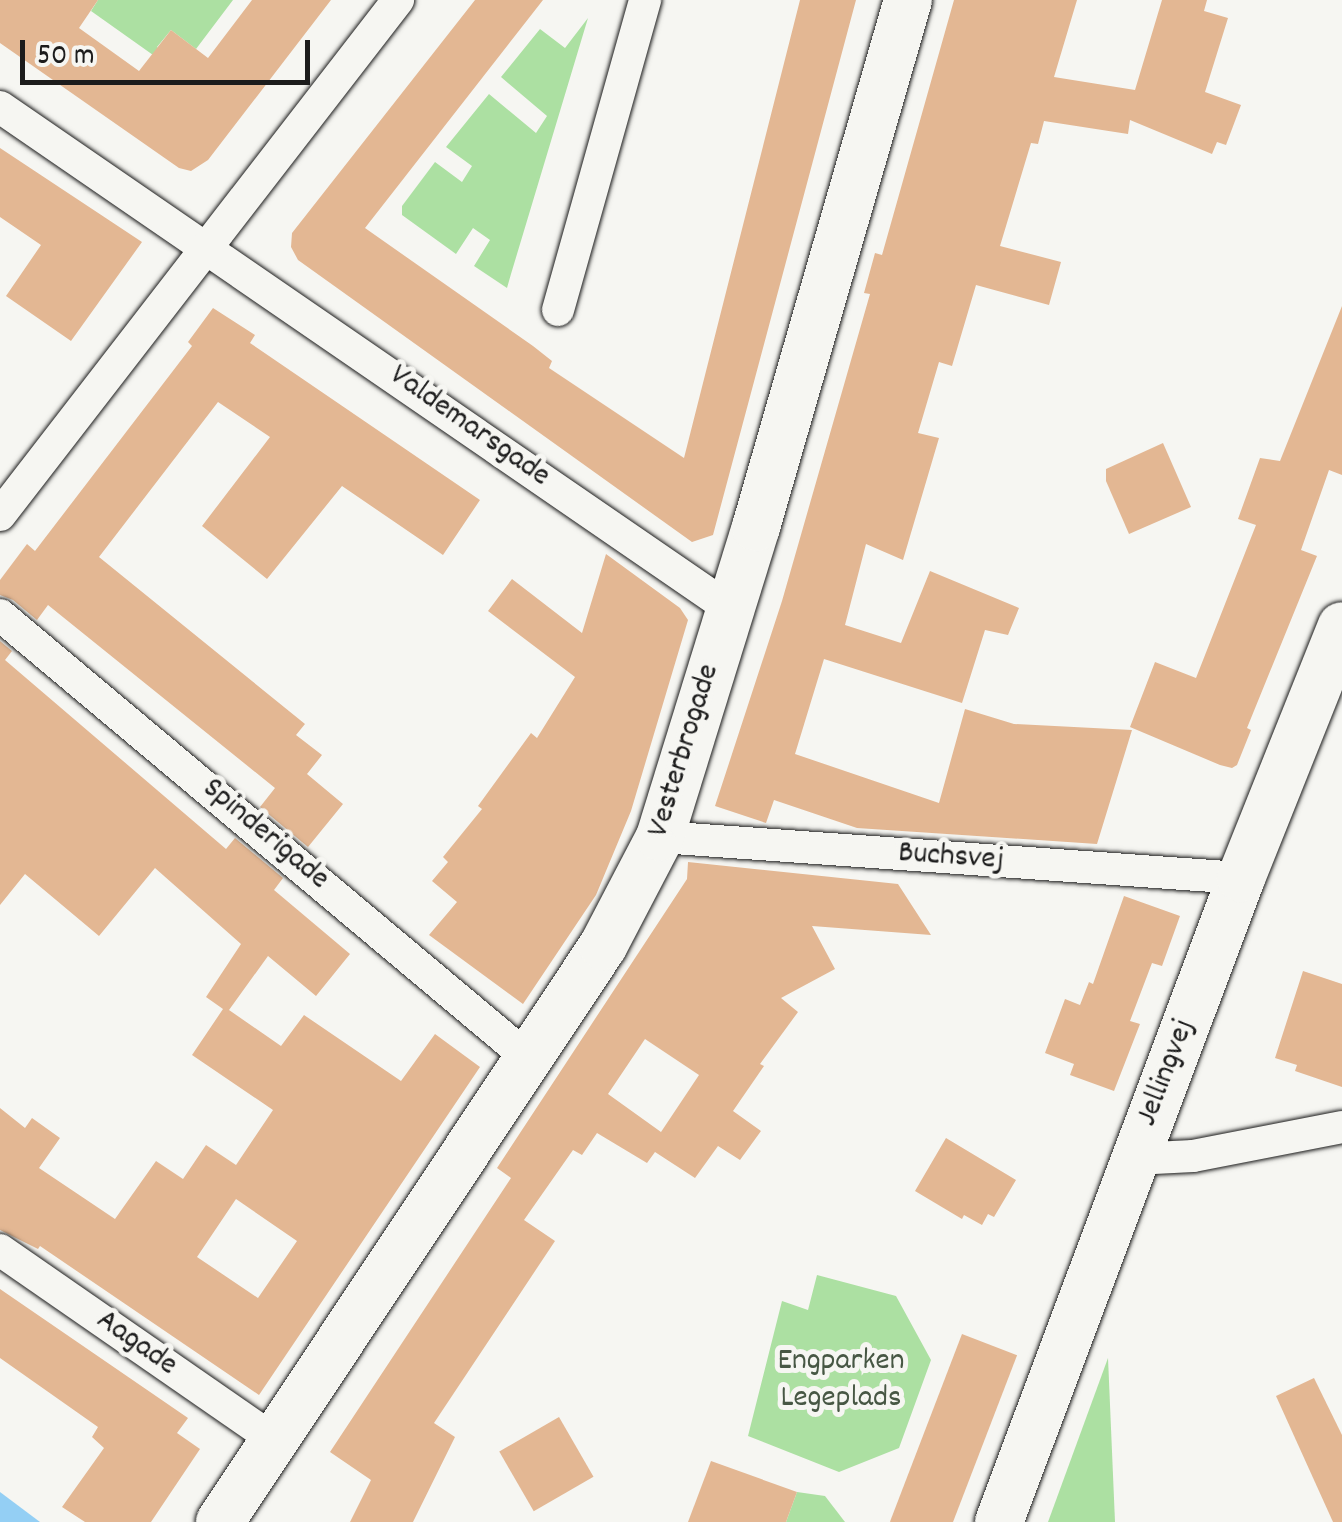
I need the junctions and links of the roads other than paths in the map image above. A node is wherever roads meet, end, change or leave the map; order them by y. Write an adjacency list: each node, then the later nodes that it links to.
1 (398, 0): 5 (street)
2 (645, 0): 6 (street)
3 (908, 0): 8 (main road, Vesterbrogade)
4 (0, 107): 5 (street, Valdemarsgade)
5 (207, 248): 7 (street); 8 (street, Valdemarsgade)
6 (558, 310)
7 (0, 515)
8 (729, 608): 11 (main road, Vesterbrogade)
9 (0, 615): 13 (street, Spinderigade)
10 (1342, 626): 12 (main road, Jellingvej)
11 (660, 838): 12 (street, Buchsvej); 13 (main road, Vesterbrogade)
12 (1241, 878): 15 (main road, Jellingvej)
13 (526, 1057): 17 (main road, Vesterbrogade)
14 (1342, 1128): 15 (street)
15 (1134, 1160): 19 (main road, Jellingvej)
16 (0, 1250): 17 (street, Aagade)
17 (272, 1438): 18 (main road, Vesterbrogade)
18 (220, 1522)
19 (999, 1522)

